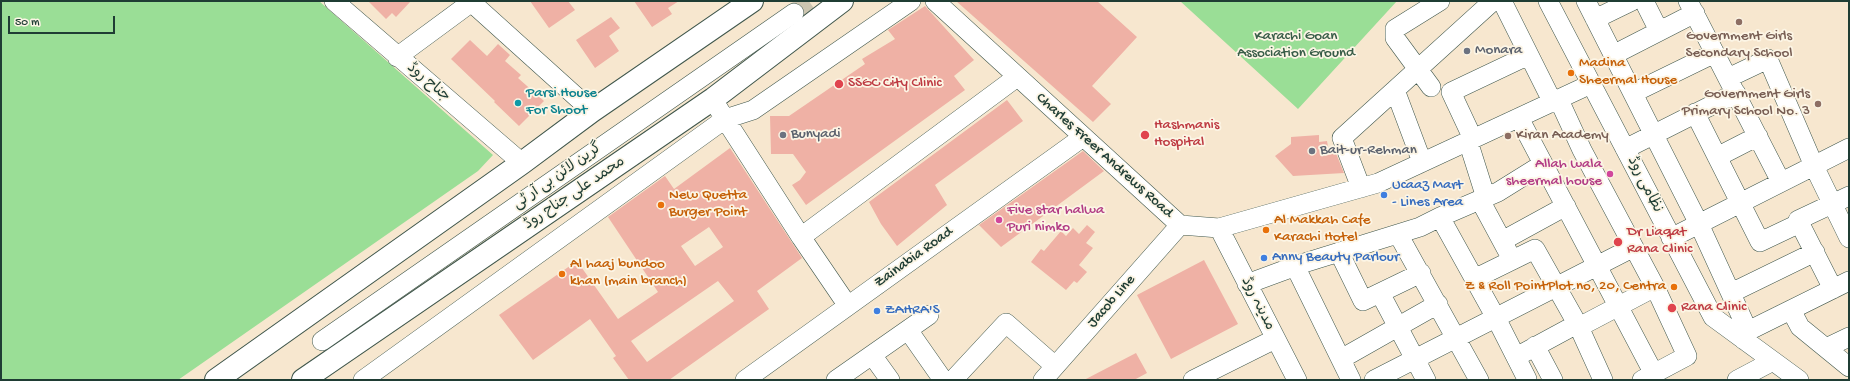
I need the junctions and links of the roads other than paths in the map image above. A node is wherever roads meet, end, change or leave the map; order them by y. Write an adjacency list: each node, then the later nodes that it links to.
1 (334, 1): 21 (street, جناح روڈ)
2 (472, 1): 21 (street); 31 (street)
3 (752, 1): 31 (highway)
4 (842, 1): 29 (highway, محمد علی جناح روڈ)
5 (911, 1): 34 (street)
6 (935, 1): 23 (street, Charles Freer Andrews Road)
7 (1440, 1): 22 (street)
8 (1493, 1): 22 (street)
9 (1502, 1): 20 (street)
10 (1548, 1): 24 (street, نظامی روڈ)
11 (1586, 1): 16 (street)
12 (1632, 1): 16 (street)
13 (1644, 1): 17 (street)
14 (1692, 7): 17 (street); 18 (street)
15 (794, 13): 90 (street, گرین لائن بی آر ٹی)
16 (1595, 19): 19 (street)
17 (1659, 31): 19 (street)
18 (1715, 53): 25 (street); 28 (street)
19 (1613, 54): 28 (street)
20 (1529, 56): 30 (street); 38 (street)
21 (397, 57): 43 (street, جناح روڈ)
22 (1418, 70): 26 (street); 27 (street)
23 (1017, 77): 37 (street, Charles Freer Andrews Road); 59 (street)
24 (1591, 84): 30 (street, Charles Freer Andrews Road); 39 (street, نظامی روڈ)
25 (1732, 86): 32 (street); 36 (street); 45 (street)
26 (1431, 87)
27 (1395, 90): 42 (street); 47 (street)
28 (1633, 93): 35 (street)
29 (713, 99): 34 (street); 104 (highway, محمد علی جناح روڈ)
30 (1556, 102): 33 (street, Charles Freer Andrews Road); 63 (street)
31 (592, 111): 43 (highway)
32 (1695, 113): 35 (street); 41 (street)
33 (1519, 118): 38 (street, Charles Freer Andrews Road); 44 (street)
34 (724, 119): 59 (street); 105 (street)
35 (1654, 134): 39 (street); 56 (street)
36 (1758, 136): 41 (street); 46 (street)
37 (1083, 137): 55 (street, Charles Freer Andrews Road); 78 (street, Zainabia Road)
38 (1470, 140): 42 (street, Charles Freer Andrews Road); 49 (street)
39 (1625, 148): 60 (street, نظامی روڈ)
40 (1849, 148): 45 (street)
41 (1717, 157): 50 (street)
42 (1422, 162): 47 (street, Charles Freer Andrews Road)
43 (522, 163): 103 (highway)
44 (1543, 164): 49 (street); 52 (street)
45 (1814, 166): 46 (street); 51 (street)
46 (1781, 182): 50 (street)
47 (1361, 188): 57 (street, Charles Freer Andrews Road)
48 (1849, 196): 51 (street)
49 (1483, 199): 53 (street); 62 (street)
50 (1740, 203): 54 (street); 56 (street)
51 (1832, 204): 54 (street); 61 (street)
52 (1566, 206): 62 (street); 68 (street)
53 (1440, 217): 58 (street); 70 (street)
54 (1800, 223): 65 (street)
55 (1180, 224): 57 (street, Charles Freer Andrews Road); 99 (street, Jacob Line)
56 (1699, 224): 60 (street); 76 (street)
57 (1218, 228): 71 (street, مدینہ روڈ)
58 (1398, 234): 64 (street); 69 (street)
59 (801, 237): 78 (street)
60 (1671, 238): 86 (street, نظامی روڈ)
61 (1849, 238)
62 (1502, 241): 66 (street)
63 (1632, 248): 68 (street); 74 (street)
64 (1339, 252): 67 (street); 75 (street)
65 (1815, 252): 72 (street); 76 (street)
66 (1512, 260): 70 (street); 73 (street)
67 (1295, 266): 71 (street); 95 (street)
68 (1598, 266): 73 (street); 79 (street)
69 (1421, 273): 75 (street); 77 (street)
70 (1474, 279): 82 (street)
71 (1247, 284): 89 (street, مدینہ روڈ)
72 (1841, 285): 80 (street)
73 (1556, 287): 82 (street); 83 (street)
74 (1655, 288): 79 (street); 100 (street)
75 (1380, 293): 84 (street)
76 (1731, 293): 86 (street)
77 (1438, 304): 84 (street); 88 (street)
78 (848, 306): 106 (street, Zainabia Road)
79 (1619, 306): 83 (street); 100 (street)
80 (1791, 310): 86 (street); 92 (street)
81 (929, 315): 85 (street)
82 (1496, 318): 88 (street); 94 (street)
83 (1578, 325): 91 (street); 117 (street)
84 (1397, 326): 95 (street); 96 (street)
85 (908, 330): 93 (street); 109 (street)
86 (1746, 335): 97 (street, نظامی روڈ)
87 (1849, 337): 92 (street)
88 (1456, 338): 96 (street); 101 (street)
89 (1275, 339): 111 (street); 112 (street, مدینہ روڈ)
90 (322, 341)
91 (1535, 346): 94 (street); 116 (street)
92 (1826, 348): 98 (street)
93 (872, 355): 107 (street); 108 (street)
94 (1516, 357): 102 (street)
95 (1341, 359): 113 (street)
96 (1415, 359): 114 (street); 115 (street)
97 (1773, 361): 118 (street); 119 (street, نظامی روڈ)
98 (1849, 367)
99 (1049, 373): 110 (street)
100 (1648, 377)
101 (1474, 379)
102 (1527, 379)
103 (216, 380)
104 (303, 380)
105 (363, 380)
106 (745, 380)
107 (836, 380)
108 (890, 380)
109 (943, 380)
110 (953, 380)
111 (1193, 380)
112 (1296, 380)
113 (1351, 380)
114 (1374, 380)
115 (1426, 380)
116 (1552, 380)
117 (1603, 380)
118 (1737, 380)
119 (1799, 380)

